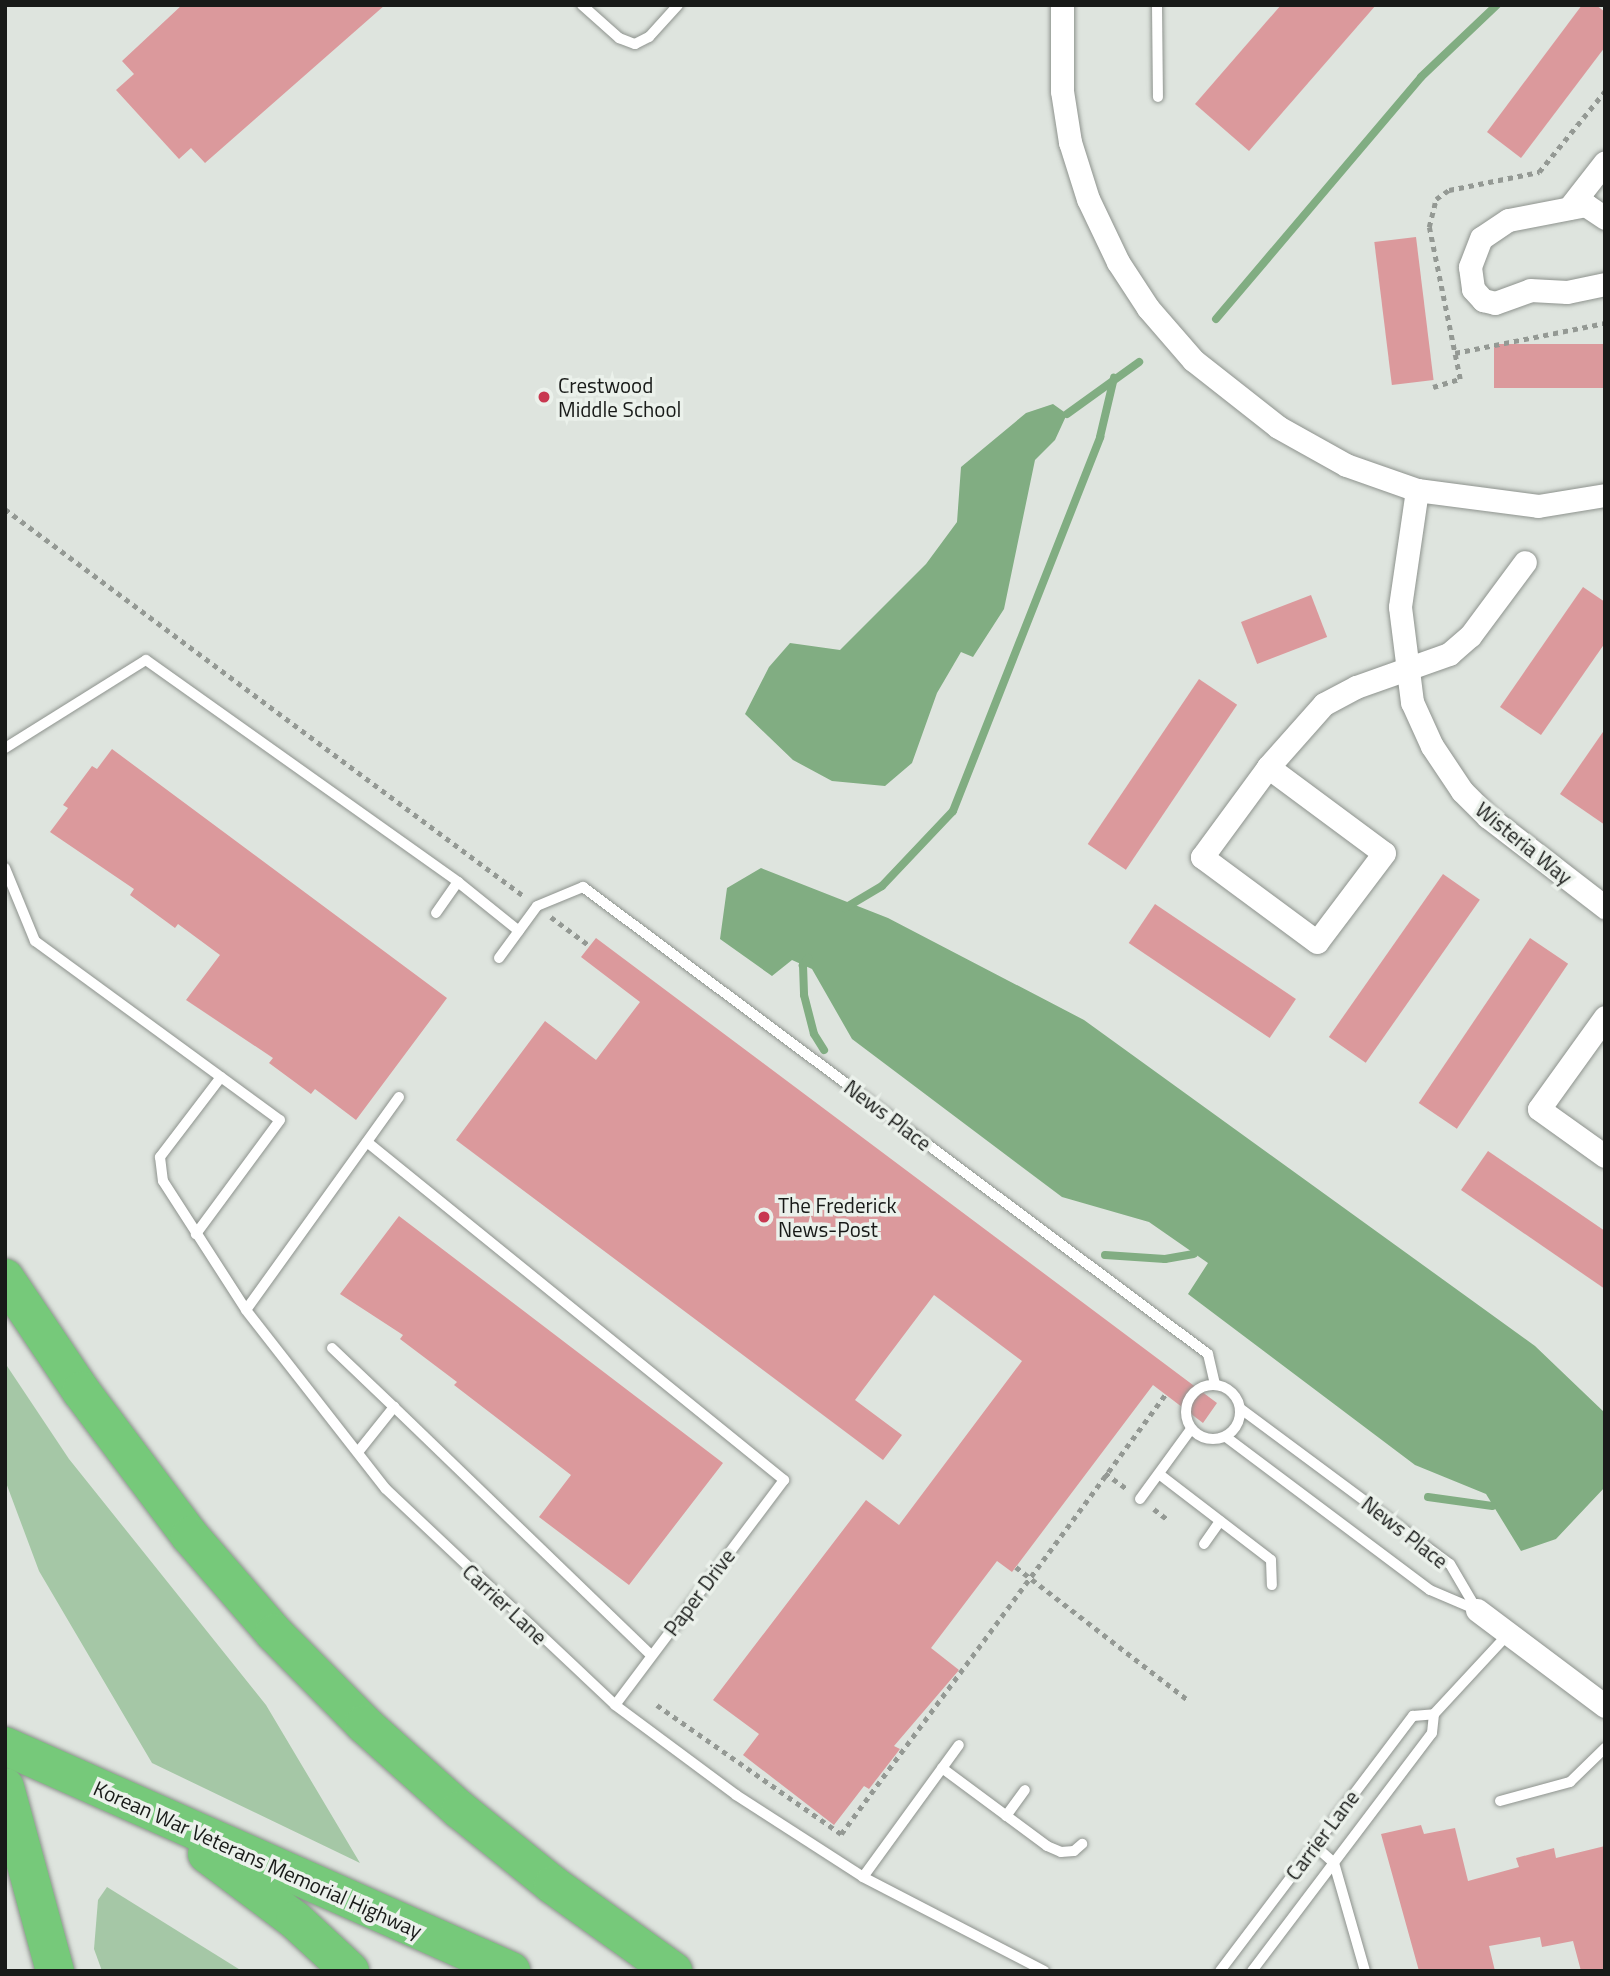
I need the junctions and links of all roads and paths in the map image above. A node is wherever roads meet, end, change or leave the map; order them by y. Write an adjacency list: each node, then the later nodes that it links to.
1 (582, 5): 2 (lane)
2 (678, 5)
3 (1062, 5): 12 (street)
4 (1157, 5): 5 (lane)
5 (1158, 97)
6 (1605, 162): 7 (street)
7 (1569, 208): 8 (street); 9 (street)
8 (1605, 218)
9 (1605, 284)
10 (1605, 323): 11 (path)
11 (1455, 353)
12 (1417, 490): 13 (street); 16 (street, Wisteria Way)
13 (1605, 495)
14 (5, 509): 21 (path)
15 (1525, 562): 16 (street)
16 (1405, 672): 18 (street); 22 (street, Wisteria Way)
17 (5, 748): 20 (lane)
18 (1268, 767): 18 (street)
19 (5, 868): 28 (lane)
20 (458, 883): 23 (lane); 24 (lane)
21 (537, 906): 24 (lane); 25 (path); 36 (lane, News Place)
22 (1605, 907)
23 (436, 913)
24 (519, 931): 26 (lane)
25 (590, 946)
26 (499, 958)
27 (1605, 1017): 31 (street)
28 (221, 1077): 32 (lane, Carrier Lane); 32 (lane)
29 (399, 1097): 30 (lane)
30 (367, 1142): 34 (lane); 52 (lane, Paper Drive)
31 (1605, 1156)
32 (196, 1234): 34 (lane, Carrier Lane)
33 (5, 1278): 74 (highway)
34 (246, 1310): 42 (lane, Carrier Lane)
35 (332, 1348): 38 (lane)
36 (1215, 1384): 39 (lane); 40 (lane)
37 (1165, 1395): 48 (path)
38 (394, 1407): 42 (lane); 52 (lane)
39 (1241, 1409): 41 (lane); 50 (lane, News Place)
40 (1191, 1429): 41 (lane); 43 (lane)
41 (1226, 1437): 50 (lane, News Place)
42 (358, 1452): 54 (lane, Carrier Lane)
43 (1159, 1474): 44 (lane); 45 (lane)
44 (1140, 1499)
45 (1220, 1521): 46 (lane); 49 (lane)
46 (1204, 1544)
47 (1016, 1567): 48 (path)
48 (1028, 1576): 53 (path); 55 (path)
49 (1272, 1585)
50 (1478, 1610): 51 (street)
51 (1508, 1634): 56 (street); 57 (lane, Carrier Lane)
52 (652, 1655): 54 (lane, Paper Drive)
53 (1188, 1700)
54 (615, 1705): 70 (lane, Carrier Lane)
55 (657, 1705)
56 (1605, 1706)
57 (1434, 1714): 68 (lane, Carrier Lane); 69 (lane, Carrier Lane)
58 (959, 1745): 61 (lane)
59 (5, 1746): 62 (highway, Korean War Veterans Memorial Highway)
60 (1605, 1748): 65 (lane)
61 (942, 1769): 66 (lane); 70 (lane)
62 (72, 1776): 72 (highway); 73 (highway, Korean War Veterans Memorial Highway)
63 (5, 1787): 71 (highway)
64 (1025, 1790): 66 (lane)
65 (1500, 1801)
66 (1006, 1816): 67 (lane)
67 (1082, 1844)
68 (1314, 1845): 69 (lane); 76 (lane, Carrier Lane)
69 (1334, 1863): 77 (lane, Carrier Lane); 78 (lane)
70 (863, 1877): 75 (lane, Carrier Lane)
71 (55, 1971)
72 (350, 1971)
73 (511, 1971)
74 (673, 1971)
75 (1044, 1971)
76 (1220, 1971)
77 (1252, 1971)
78 (1365, 1971)

